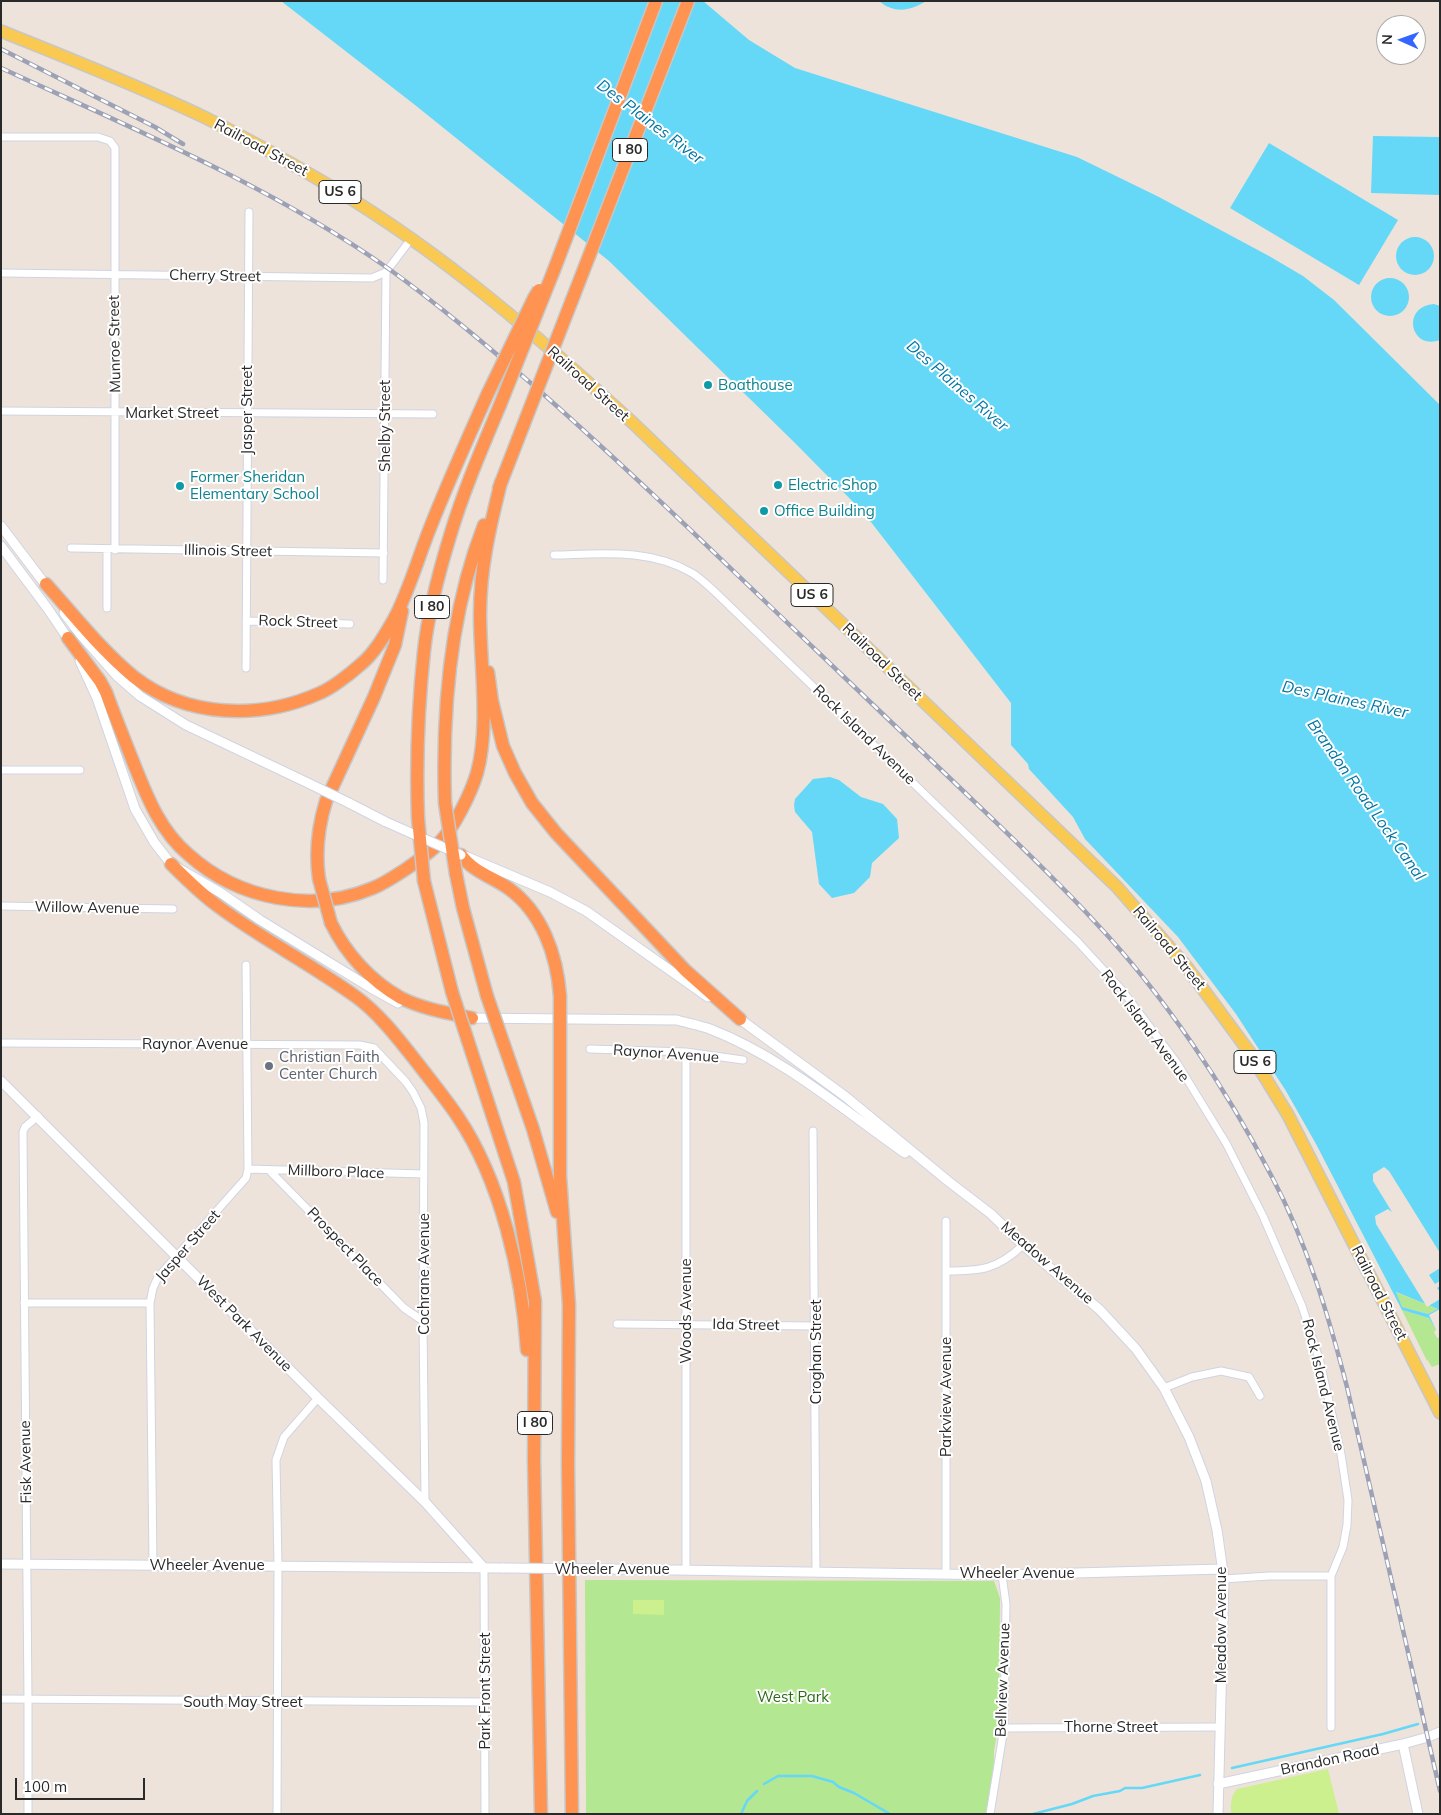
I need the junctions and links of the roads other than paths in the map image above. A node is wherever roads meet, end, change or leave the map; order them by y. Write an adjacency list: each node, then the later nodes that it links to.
1 (656, 1): 7 (highway, I 80)
2 (688, 1): 17 (highway, I 80, bridge)
3 (1, 31): 6 (main road, Railroad Street / US 6)
4 (1, 137): 10 (street, Munroe Street)
5 (249, 212): 11 (street, Jasper Street)
6 (412, 239): 8 (street); 71 (main road, Railroad Street / US 6)
7 (554, 270): 28 (highway, bridge); 72 (highway, I 80, bridge)
8 (386, 272): 11 (street, Cherry Street); 15 (street, Shelby Street)
9 (1, 273): 10 (street, Cherry Street)
10 (114, 274): 11 (street, Cherry Street); 13 (street, Munroe Street)
11 (248, 276): 14 (street, Jasper Street)
12 (1, 411): 13 (street, Market Street)
13 (116, 412): 14 (street, Market Street); 22 (street, Munroe Street)
14 (247, 413): 15 (street, Market Street); 23 (street, Jasper Street)
15 (385, 414): 16 (street, Market Street); 24 (street, Shelby Street)
16 (433, 414)
17 (502, 482): 30 (highway); 58 (highway, I 80, bridge)
18 (1, 526): 27 (street)
19 (1, 546): 33 (street)
20 (71, 548): 21 (street, Illinois Street)
21 (107, 550): 22 (street, Illinois Street); 29 (street)
22 (115, 550): 23 (street, Illinois Street)
23 (247, 551): 24 (street, Illinois Street); 31 (street, Jasper Street)
24 (384, 553): 26 (street, Shelby Street)
25 (554, 555): 84 (street, Rock Island Avenue)
26 (383, 580)
27 (46, 584): 28 (highway); 37 (street, bridge)
28 (404, 596): 42 (highway, bridge)
29 (106, 608)
30 (480, 613): 33 (highway); 43 (highway)
31 (246, 621): 32 (street, Rock Street); 34 (street, Jasper Street)
32 (350, 624)
33 (68, 638): 38 (street)
34 (246, 668)
35 (1, 770): 36 (street)
36 (80, 770)
37 (461, 855): 43 (street); 58 (highway, bridge)
38 (171, 864): 42 (street); 72 (highway)
39 (1, 906): 40 (street, Willow Avenue)
40 (173, 909)
41 (246, 965): 45 (street)
42 (472, 1018): 56 (street)
43 (740, 1019): 56 (street)
44 (1, 1043): 45 (street, Raynor Avenue)
45 (246, 1044): 48 (street, Raynor Avenue); 53 (street)
46 (590, 1049): 47 (street, Raynor Avenue)
47 (686, 1052): 49 (street, Raynor Avenue); 66 (street, Woods Avenue)
48 (385, 1058): 55 (street, Cochrane Avenue)
49 (743, 1060)
50 (1, 1081): 51 (street, West Park Avenue)
51 (38, 1116): 60 (street, West Park Avenue); 62 (street, Fisk Avenue)
52 (813, 1131): 67 (street, Croghan Street)
53 (248, 1169): 54 (street, Millboro Place); 60 (street, Jasper Street)
54 (269, 1170): 55 (street, Millboro Place); 64 (street, Prospect Place)
55 (424, 1174): 64 (street, Cochrane Avenue)
56 (948, 1181): 59 (street, Meadow Avenue)
57 (946, 1220): 61 (street, Parkview Avenue)
58 (563, 1233): 99 (highway, I 80)
59 (1024, 1245): 61 (street); 68 (street, Meadow Avenue)
60 (177, 1257): 63 (street, Jasper Street); 70 (street, West Park Avenue)
61 (946, 1271): 81 (street, Parkview Avenue)
62 (24, 1303): 63 (street); 75 (street, Fisk Avenue)
63 (150, 1303): 76 (street, Jasper Street)
64 (423, 1321): 73 (street, Cochrane Avenue)
65 (617, 1324): 66 (street, Ida Street)
66 (686, 1324): 67 (street, Ida Street); 79 (street, Woods Avenue)
67 (816, 1326): 80 (street, Croghan Street)
68 (1164, 1388): 69 (street); 82 (street, Meadow Avenue)
69 (1260, 1396)
70 (318, 1398): 73 (street, West Park Avenue); 77 (street)
71 (1440, 1413)
72 (534, 1460): 98 (highway, I 80)
73 (425, 1502): 78 (street, West Park Avenue)
74 (1, 1564): 75 (street, Wheeler Avenue)
75 (27, 1564): 76 (street, Wheeler Avenue); 86 (street, Fisk Avenue)
76 (153, 1565): 77 (street, Wheeler Avenue)
77 (278, 1566): 78 (street, Wheeler Avenue); 87 (street)
78 (484, 1568): 79 (street, Wheeler Avenue, bridge); 88 (street, Park Front Street)
79 (686, 1569): 80 (street, Wheeler Avenue)
80 (816, 1572): 81 (street, Wheeler Avenue)
81 (946, 1574): 83 (street, Wheeler Avenue)
82 (1223, 1574): 83 (street, Wheeler Avenue); 84 (street, Wheeler Avenue); 89 (street, Meadow Avenue)
83 (1002, 1575): 91 (street, Bellview Avenue)
84 (1331, 1576): 90 (street, Rock Island Avenue)
85 (1, 1700): 86 (street, South May Street)
86 (28, 1700): 87 (street, South May Street); 95 (street, Fisk Avenue)
87 (278, 1702): 88 (street, South May Street); 96 (street)
88 (485, 1702): 97 (street, Park Front Street)
89 (1219, 1727): 91 (street, Thorne Street); 94 (street, Meadow Avenue)
90 (1331, 1727)
91 (1004, 1728): 100 (street, Bellview Avenue)
92 (1440, 1732): 93 (street, Brandon Road)
93 (1403, 1744): 94 (street, Brandon Road); 102 (street)
94 (1218, 1784): 101 (street, Meadow Avenue)
95 (28, 1814)
96 (277, 1814)
97 (485, 1814)
98 (541, 1814)
99 (572, 1814)
100 (990, 1814)
101 (1218, 1814)
102 (1418, 1814)

